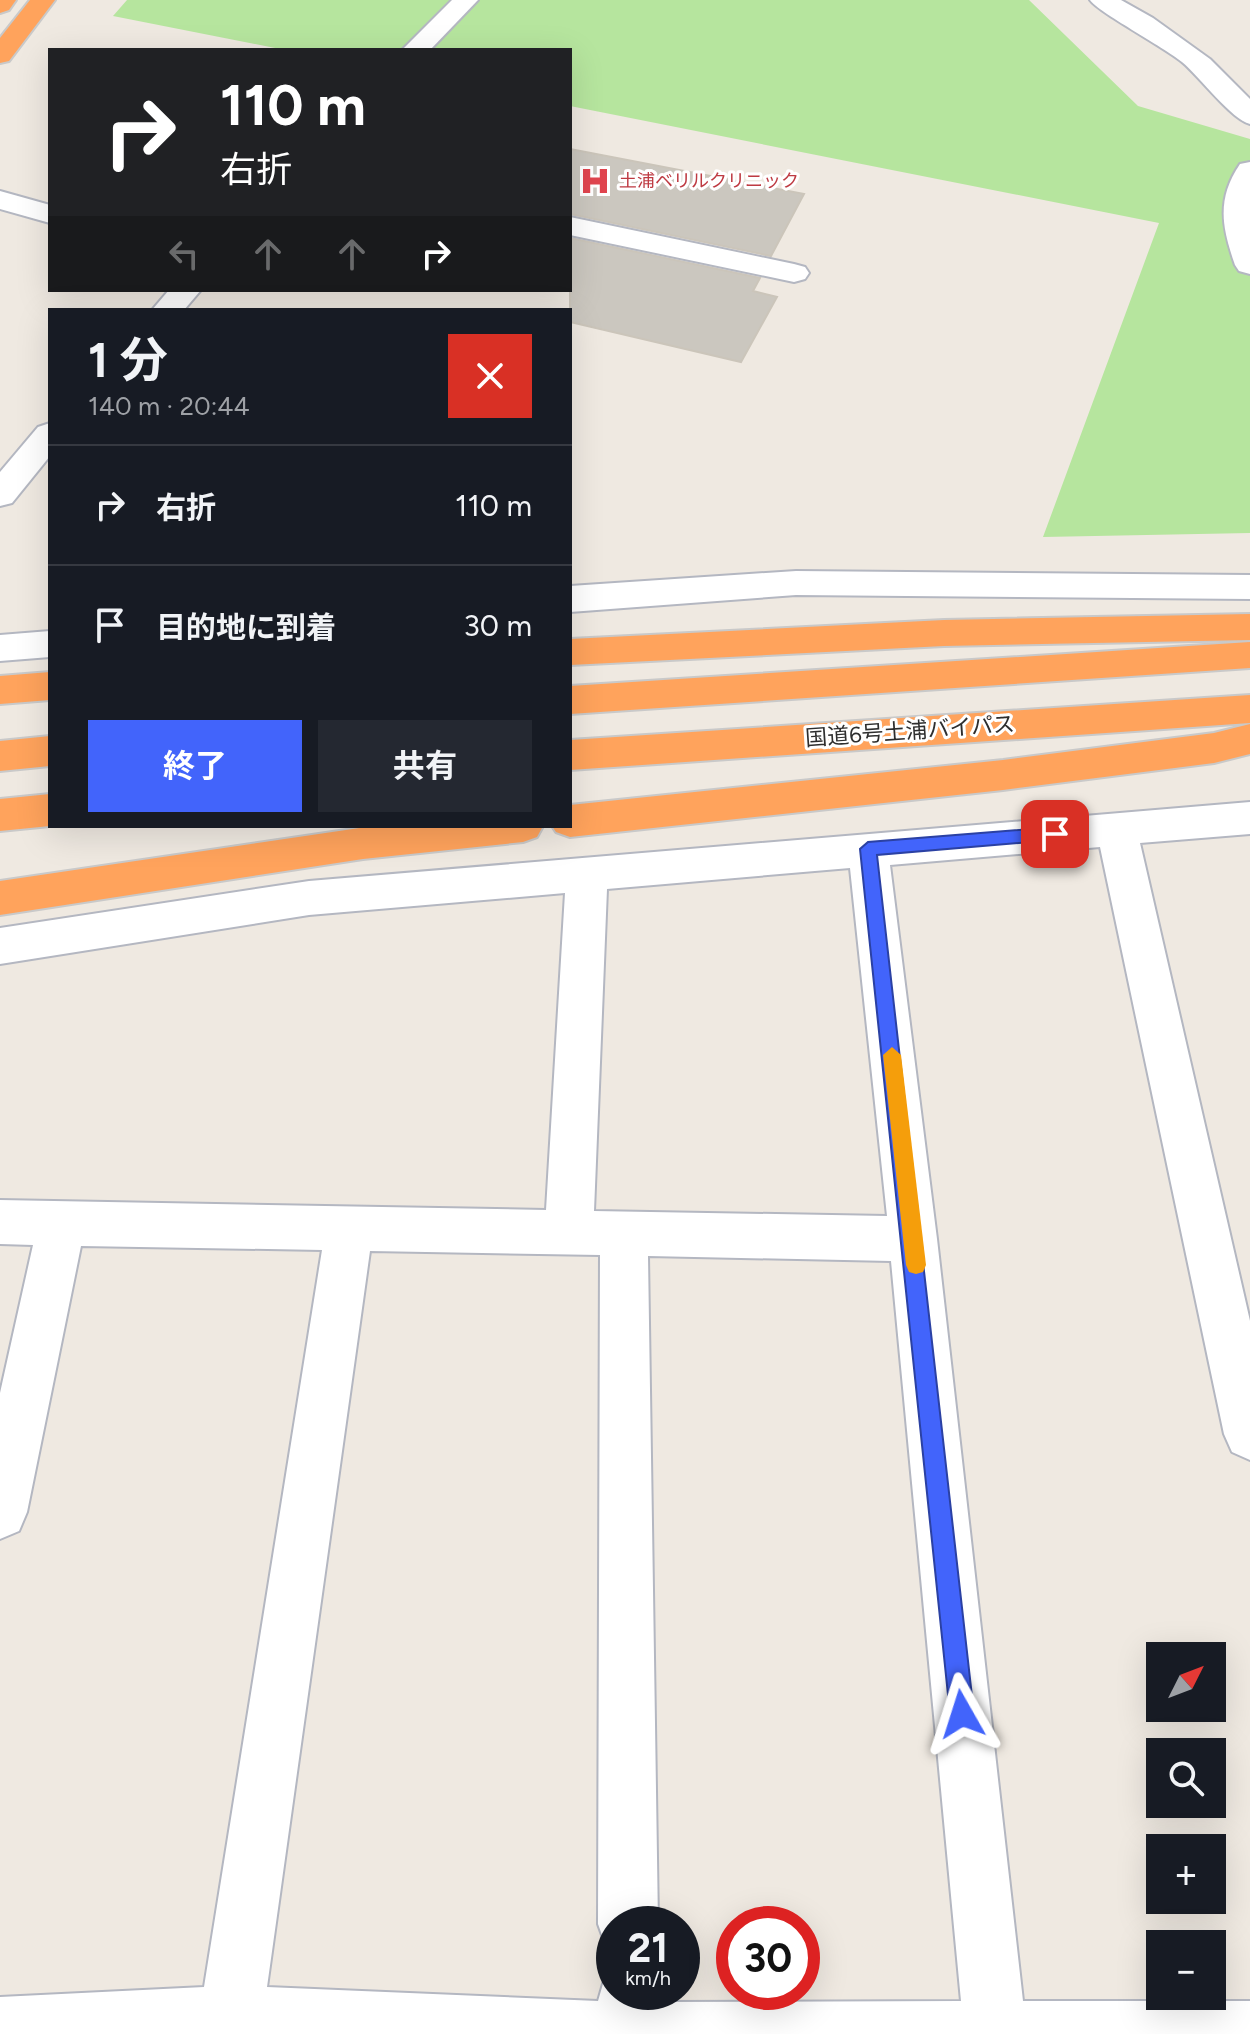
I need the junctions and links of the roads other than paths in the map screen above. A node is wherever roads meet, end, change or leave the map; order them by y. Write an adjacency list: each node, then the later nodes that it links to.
1 (4, 0): 5 (highway)
2 (43, 0): 7 (highway)
3 (466, 0): 6 (street)
4 (1102, 0): 8 (street)
5 (0, 5)
6 (417, 48)
7 (0, 55)
8 (1250, 116)
9 (1250, 170): 13 (street)
10 (0, 200): 11 (street)
11 (48, 213)
12 (572, 226): 14 (street)
13 (1250, 265)
14 (794, 273)
15 (183, 292): 16 (street)
16 (169, 308)
17 (48, 436): 18 (street)
18 (0, 495)
19 (1250, 587): 20 (street)
20 (572, 599)
21 (1250, 627): 24 (highway)
22 (48, 644): 23 (street)
23 (0, 648)
24 (572, 652)
25 (1250, 655): 28 (highway)
26 (48, 686): 27 (highway)
27 (0, 690)
28 (572, 700)
29 (1250, 709): 32 (highway, 国道6号土浦バイパス)
30 (1250, 739): 37 (highway)
31 (48, 751): 33 (highway)
32 (572, 755)
33 (0, 756)
34 (48, 810): 35 (highway)
35 (0, 815)
36 (1250, 818): 39 (street)
37 (572, 821)
38 (504, 828): 42 (highway)
39 (1117, 829): 40 (street); 50 (street)
40 (868, 849): 41 (street); 49 (street)
41 (587, 874): 43 (street); 47 (street)
42 (0, 898)
43 (0, 946)
44 (0, 1222): 45 (street)
45 (62, 1223): 46 (street); 51 (street)
46 (349, 1228): 47 (street); 54 (street)
47 (569, 1232): 48 (street)
48 (624, 1232): 49 (street); 52 (street)
49 (913, 1239): 56 (street)
50 (1250, 1434)
51 (0, 1512)
52 (628, 1906)
53 (629, 2010): 58 (street)
54 (231, 2017): 55 (street); 58 (street)
55 (0, 2028)
56 (995, 2031): 57 (street); 58 (street)
57 (1250, 2032)
58 (629, 2034)

